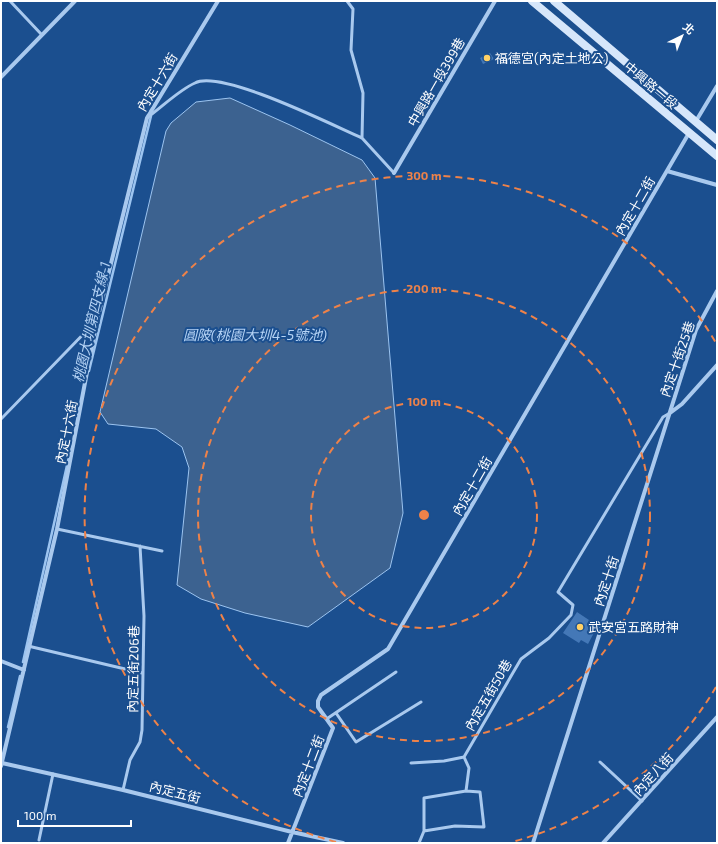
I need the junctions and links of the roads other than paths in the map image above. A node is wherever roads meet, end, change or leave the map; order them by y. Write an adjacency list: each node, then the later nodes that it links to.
1 (10, 1): 8 (lane)
2 (74, 1): 8 (street)
3 (218, 1): 13 (street, 內定十六街)
4 (347, 1): 16 (lane)
5 (495, 1): 20 (street, 中興路一段399巷)
6 (532, 1): 12 (street, 中興路一段)
7 (554, 1): 10 (street, 中興路一段)
8 (42, 34): 9 (street)
9 (1, 78)
10 (653, 86): 12 (street); 14 (street, 中興路一段)
11 (717, 86): 14 (street)
12 (644, 96): 15 (street, 中興路一段)
13 (146, 118): 16 (lane); 23 (street, 內定十六街)
14 (696, 121): 15 (street); 17 (street, 中興路一段)
15 (689, 133): 18 (street, 中興路一段); 19 (street, 內定十二街)
16 (362, 138): 20 (lane)
17 (717, 140)
18 (717, 156)
19 (667, 171): 21 (street); 38 (street, 內定十二街)
20 (394, 173)
21 (717, 185)
22 (717, 291): 25 (street, 內定十街25巷)
23 (97, 320): 26 (lane); 27 (street, 內定十六街)
24 (717, 365): 25 (street)
25 (670, 413): 39 (lane, 內定五街50巷); 53 (street, 內定十街)
26 (1, 419)
27 (57, 530): 28 (lane); 30 (street, 內定十六街)
28 (140, 546): 29 (lane); 34 (lane, 內定五街206巷)
29 (162, 551)
30 (28, 646): 32 (street, 內定十六街); 34 (lane)
31 (1, 661): 32 (street)
32 (24, 670): 42 (street, 內定十六街)
33 (396, 672): 36 (lane)
34 (142, 673): 44 (lane, 內定五街206巷)
35 (421, 702): 36 (lane)
36 (336, 713): 38 (lane)
37 (717, 717): 46 (street, 內定八街)
38 (328, 718): 48 (street, 內定十二街)
39 (464, 757): 41 (lane); 45 (lane)
40 (600, 762): 46 (lane)
41 (410, 763)
42 (1, 764): 43 (street, 內定五街)
43 (53, 774): 44 (street, 內定五街); 49 (lane)
44 (123, 790): 48 (street, 內定五街)
45 (466, 791): 47 (lane); 47 (lane)
46 (642, 800): 54 (street, 內定八街)
47 (424, 831): 52 (lane)
48 (292, 832): 50 (street); 51 (street, 內定五街)
49 (39, 840)
50 (288, 843)
51 (343, 843)
52 (419, 843)
53 (534, 843)
54 (603, 843)

